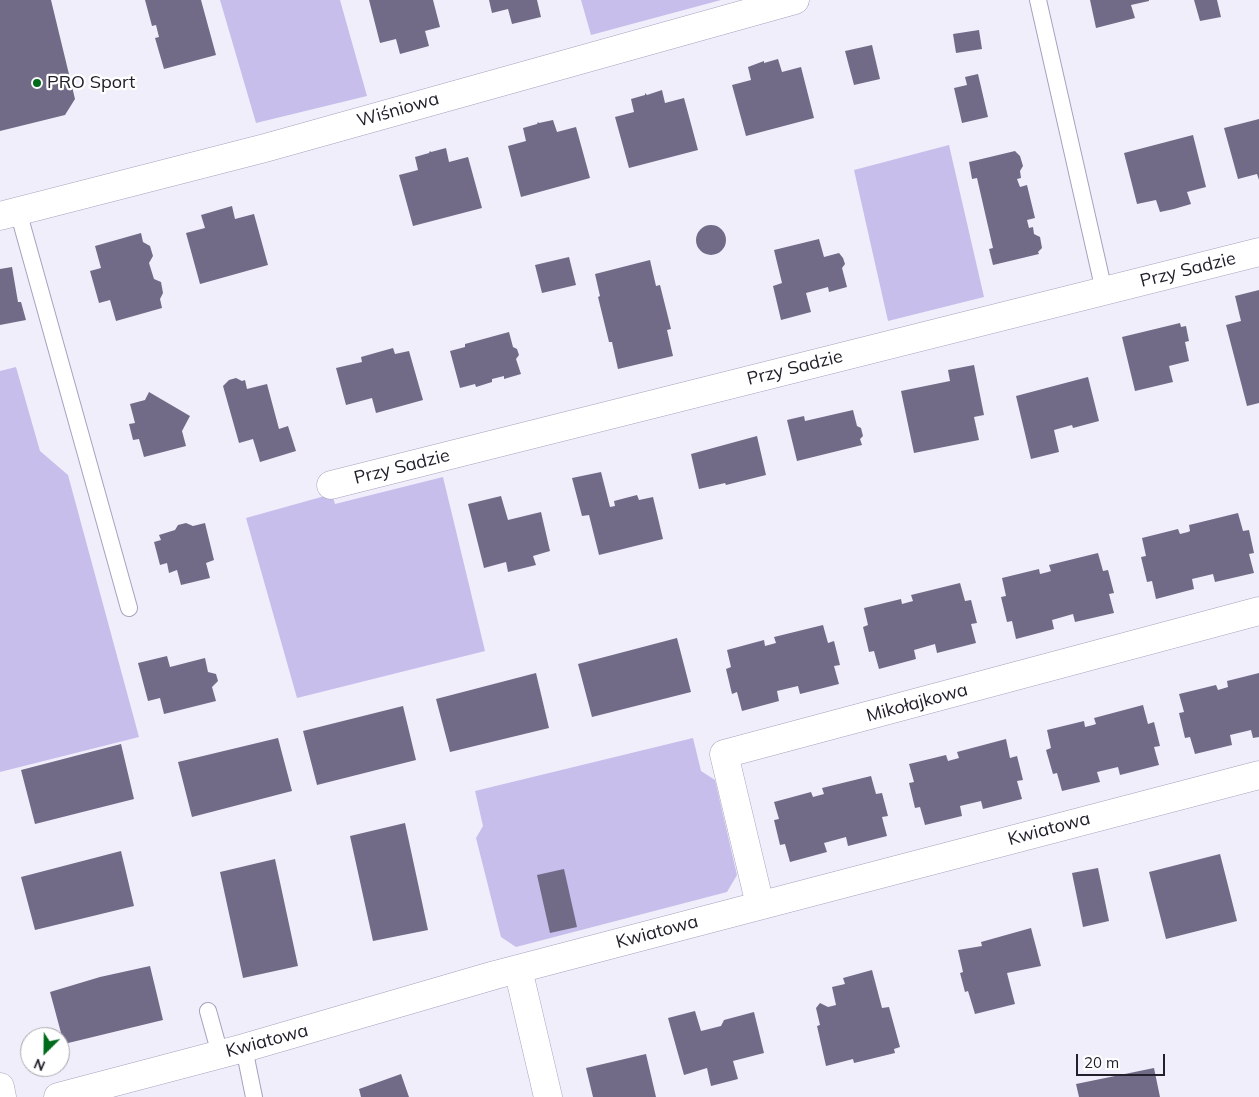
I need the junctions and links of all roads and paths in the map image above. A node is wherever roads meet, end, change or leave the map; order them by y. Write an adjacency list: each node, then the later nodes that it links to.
1 (795, 0): 3 (street, Wiśniowa)
2 (1038, 0): 5 (lane)
3 (9, 213): 7 (lane)
4 (1259, 252): 5 (street, Przy Sadzie)
5 (1104, 291): 6 (street, Przy Sadzie)
6 (331, 485)
7 (129, 608)
8 (1259, 612): 10 (street, Mikołajkowa)
9 (1259, 775): 10 (street, Kwiatowa)
10 (760, 905): 11 (street, Kwiatowa)
11 (518, 970): 13 (street, Kwiatowa); 18 (street)
12 (208, 1011): 13 (lane)
13 (232, 1051): 16 (street, Kwiatowa); 17 (lane)
14 (0, 1087): 15 (street)
15 (2, 1097)
16 (58, 1097)
17 (254, 1097)
18 (548, 1097)

